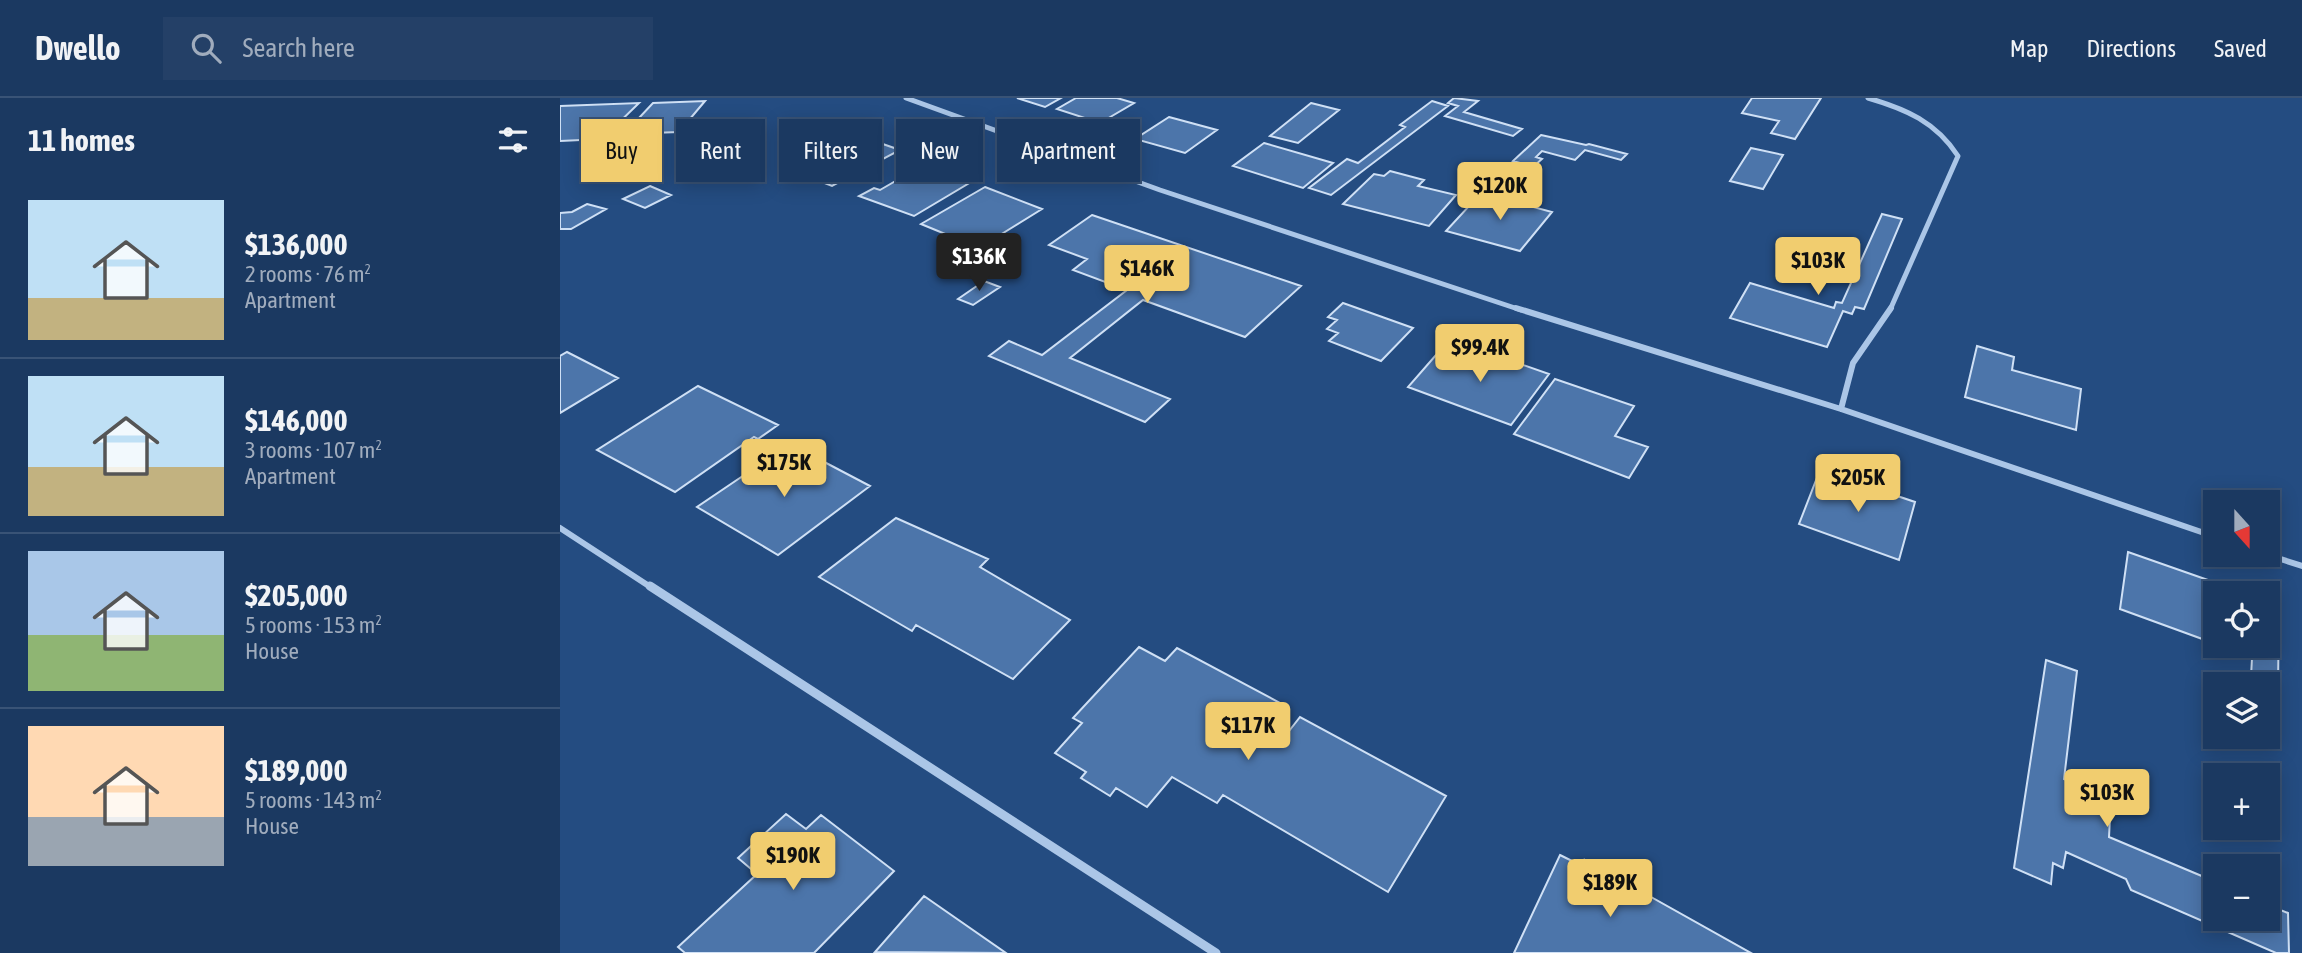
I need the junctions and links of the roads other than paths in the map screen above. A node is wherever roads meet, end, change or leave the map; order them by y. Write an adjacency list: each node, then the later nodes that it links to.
1 (906, 98): 3 (street)
2 (1868, 98): 3 (street)
3 (1841, 409): 5 (street)
4 (560, 528): 8 (street)
5 (2203, 533)
6 (2280, 559): 7 (street)
7 (2302, 566)
8 (1216, 953)

